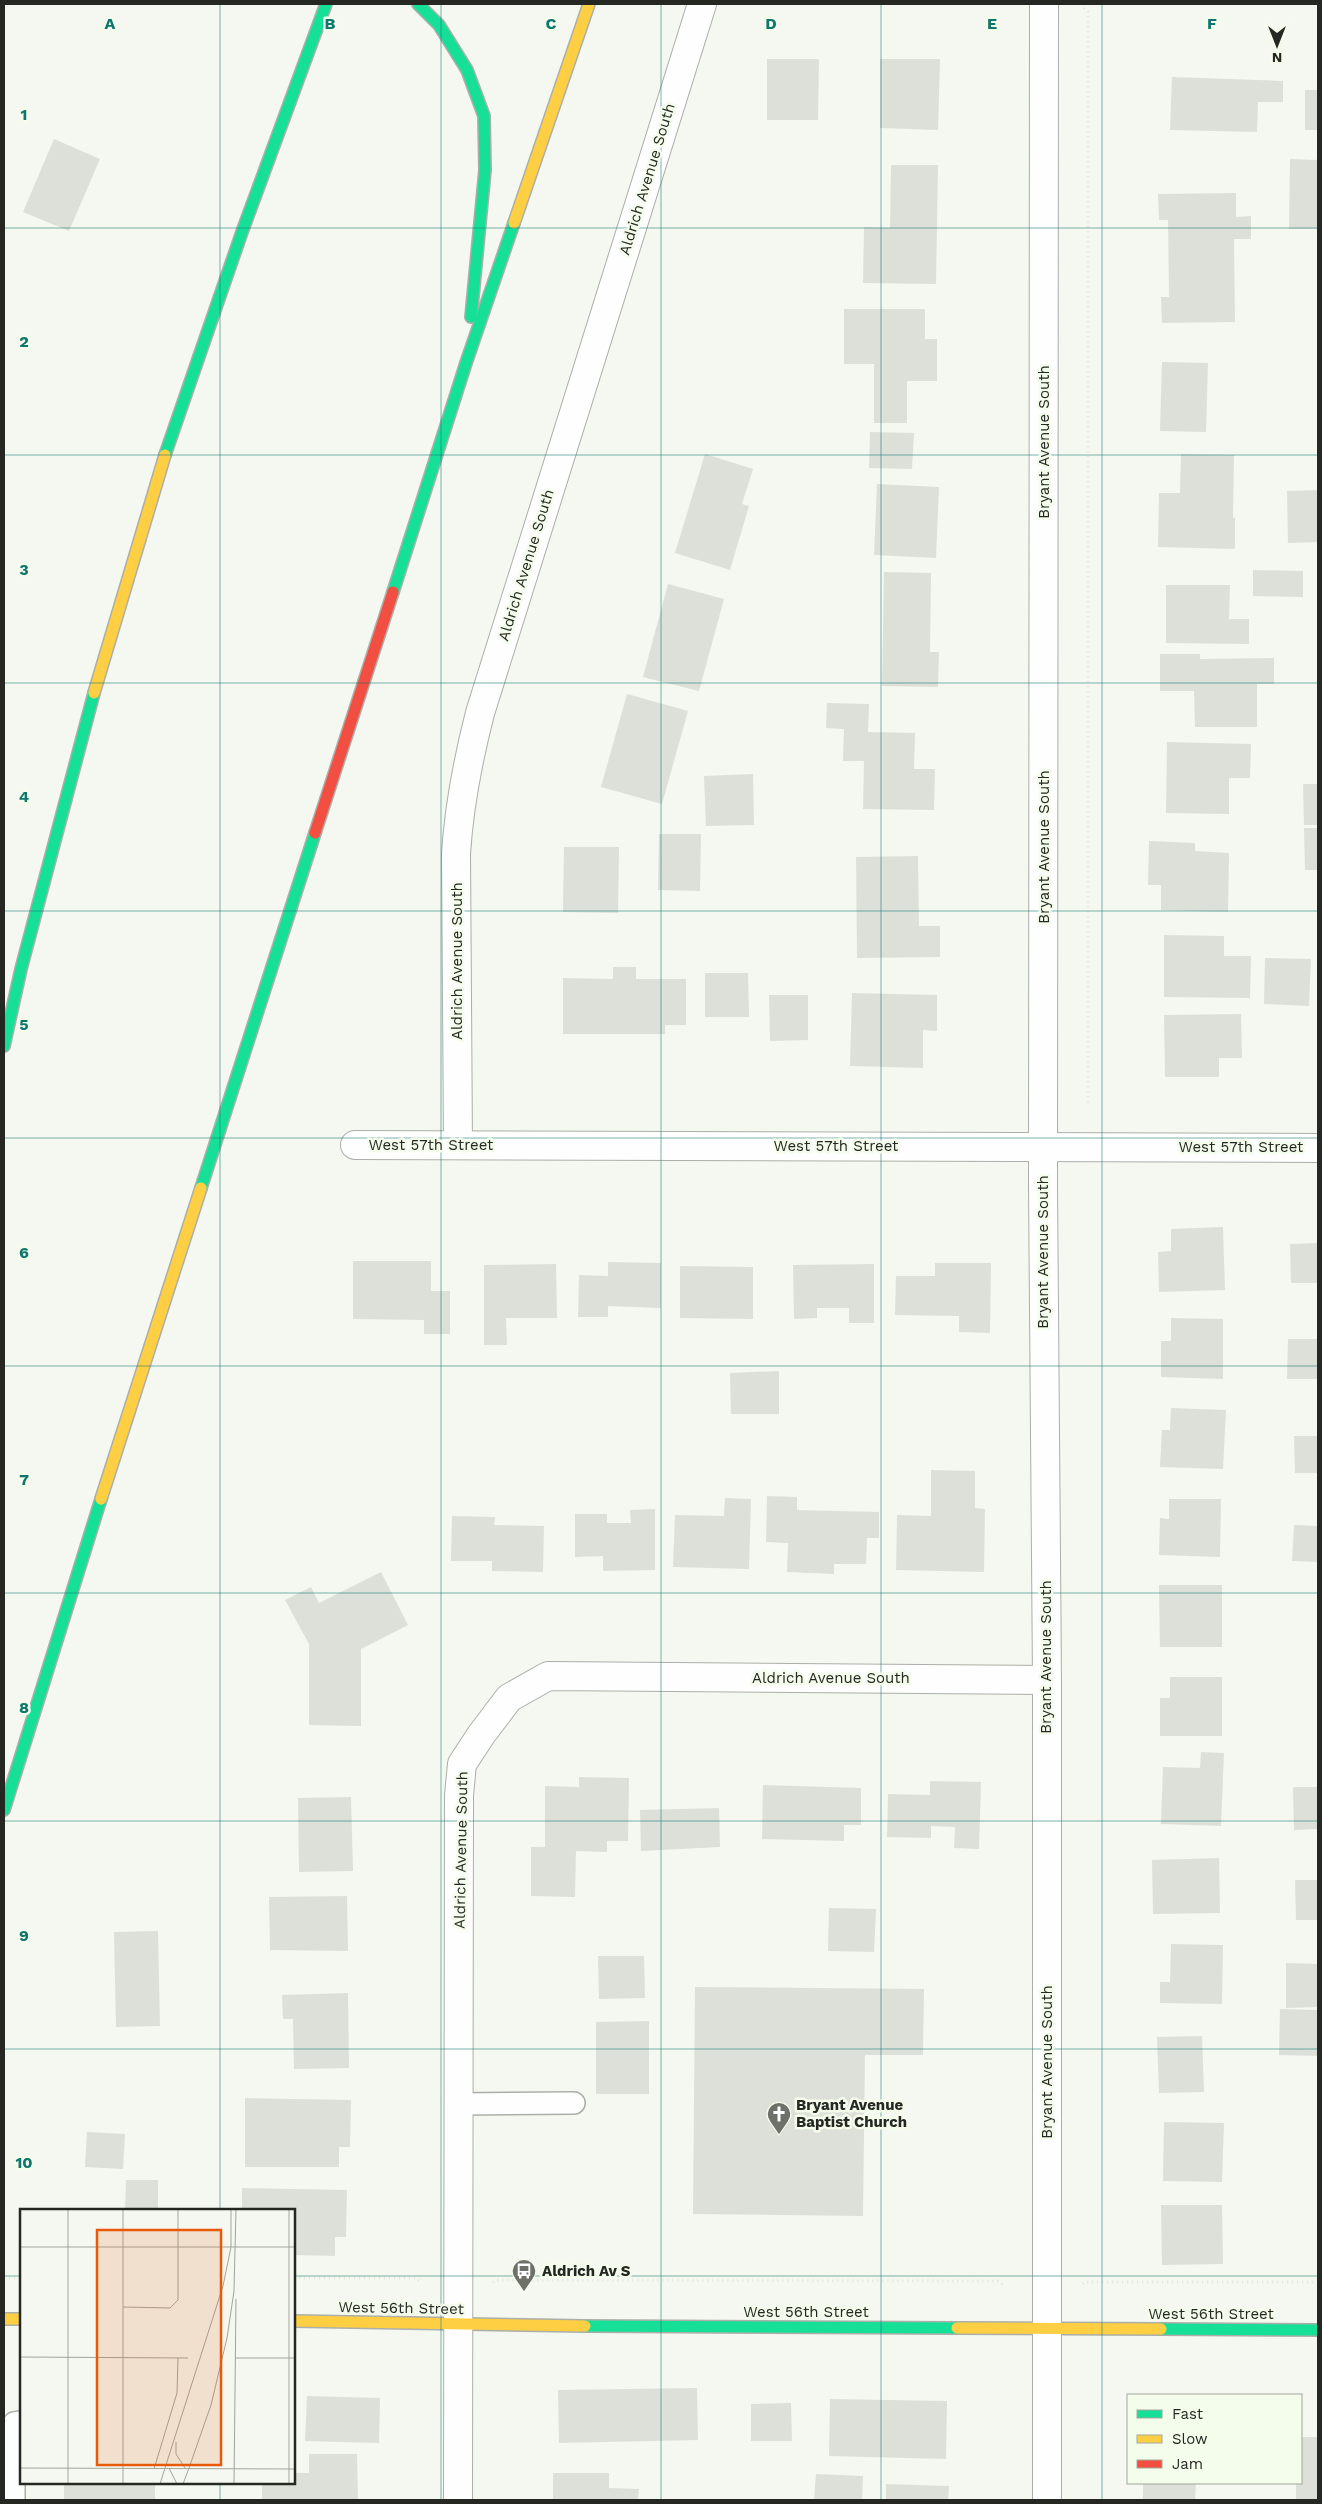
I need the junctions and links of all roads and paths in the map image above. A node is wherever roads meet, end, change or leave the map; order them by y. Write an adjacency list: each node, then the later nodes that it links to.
1 (326, 4): 8 (main road)
2 (418, 4): 7 (main road)
3 (589, 4): 7 (main road)
4 (702, 4): 11 (street, Aldrich Avenue South)
5 (1044, 4): 12 (street, Bryant Avenue South)
6 (1084, 8): 9 (path)
7 (466, 363): 15 (main road)
8 (4, 1046)
9 (1088, 1103)
10 (355, 1145): 11 (street, West 57th Street)
11 (458, 1145): 12 (street, West 57th Street)
12 (1044, 1146): 13 (street, West 57th Street); 14 (street, Bryant Avenue South)
13 (1318, 1148)
14 (1047, 1680): 17 (street, Aldrich Avenue South); 30 (street, Bryant Avenue South)
15 (4, 1810)
16 (574, 2103): 17 (lane)
17 (459, 2104): 29 (street, Aldrich Avenue South)
18 (4, 2278): 19 (path)
19 (20, 2278)
20 (295, 2278): 22 (path)
21 (1318, 2282): 25 (path)
22 (421, 2283)
23 (493, 2283): 24 (path)
24 (1005, 2286)
25 (1081, 2288)
26 (4, 2319): 27 (main road)
27 (20, 2319)
28 (295, 2321): 29 (main road, West 56th Street)
29 (459, 2324): 30 (main road, West 56th Street); 34 (street, Aldrich Avenue South)
30 (1047, 2328): 31 (main road, West 56th Street); 35 (street, Bryant Avenue South)
31 (1318, 2330)
32 (20, 2422): 33 (lane)
33 (14, 2500)
34 (458, 2500)
35 (1047, 2500)

